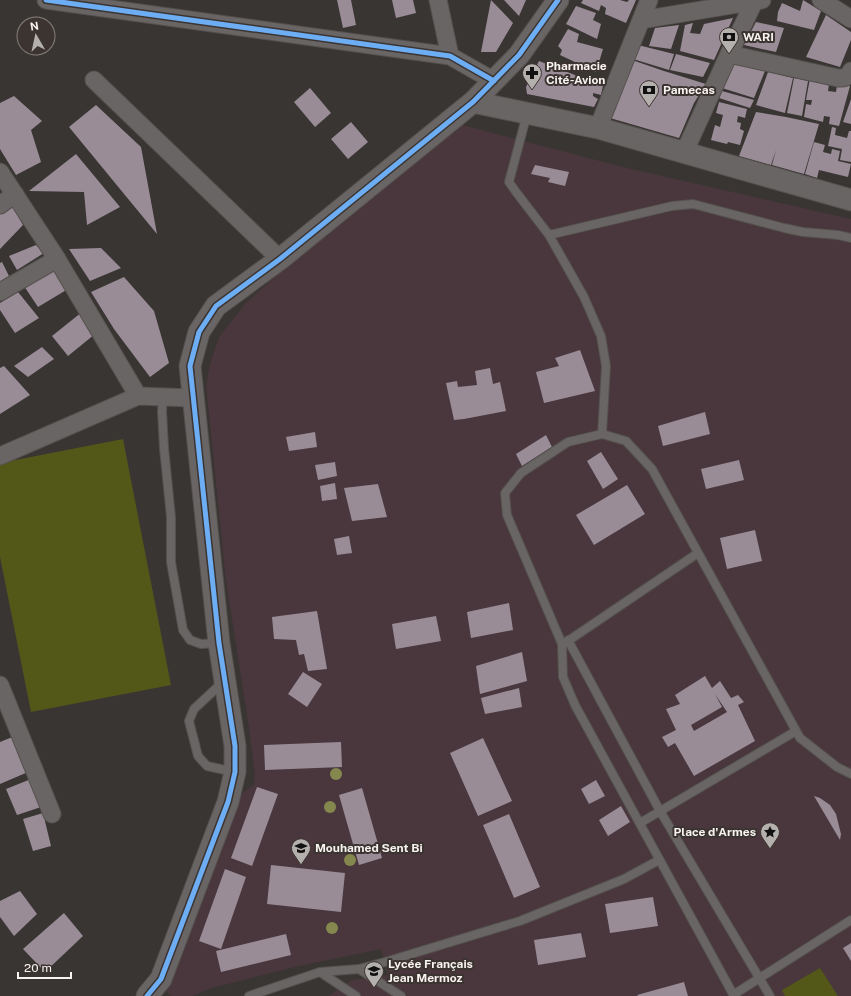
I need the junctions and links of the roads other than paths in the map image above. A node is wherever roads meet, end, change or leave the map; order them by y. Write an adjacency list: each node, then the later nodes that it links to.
1 (46, 0): 10 (street)
2 (438, 0): 10 (street)
3 (558, 0): 13 (street)
4 (649, 0): 8 (street)
5 (822, 0): 7 (street)
6 (757, 1): 8 (street); 9 (street)
7 (851, 19)
8 (641, 20): 16 (street)
9 (729, 54): 11 (street); 17 (street)
10 (450, 56): 13 (street)
11 (851, 72)
12 (94, 80): 25 (street)
13 (494, 81): 14 (street)
14 (473, 102): 15 (street); 25 (street)
15 (527, 113): 16 (street); 22 (lane)
16 (598, 128): 17 (street)
17 (684, 153): 20 (street)
18 (0, 172): 19 (street)
19 (15, 194): 21 (street); 24 (street)
20 (851, 200)
21 (0, 205)
22 (549, 235): 23 (lane); 30 (lane)
23 (851, 238)
24 (57, 259): 26 (street); 27 (street)
25 (280, 259): 29 (street)
26 (0, 292)
27 (138, 396): 28 (street); 31 (street)
28 (163, 396): 29 (street); 34 (lane)
29 (192, 398): 34 (street)
30 (602, 434): 32 (lane); 33 (lane)
31 (0, 456)
32 (698, 553): 33 (lane); 37 (lane)
33 (565, 642): 40 (lane); 42 (lane)
34 (219, 643): 35 (street)
35 (225, 680): 38 (street); 38 (lane)
36 (0, 685): 41 (street)
37 (796, 731): 39 (lane); 40 (lane)
38 (235, 772): 49 (street)
39 (851, 774)
40 (660, 811): 42 (lane); 47 (lane)
41 (52, 814)
42 (640, 823): 43 (lane)
43 (660, 860): 45 (lane); 48 (lane)
44 (851, 920): 47 (lane)
45 (359, 969): 46 (lane); 52 (lane)
46 (320, 972): 50 (lane); 51 (lane)
47 (759, 978): 48 (lane); 53 (lane)
48 (733, 995)
49 (147, 996)
50 (249, 996)
51 (356, 996)
52 (401, 996)
53 (770, 996)

